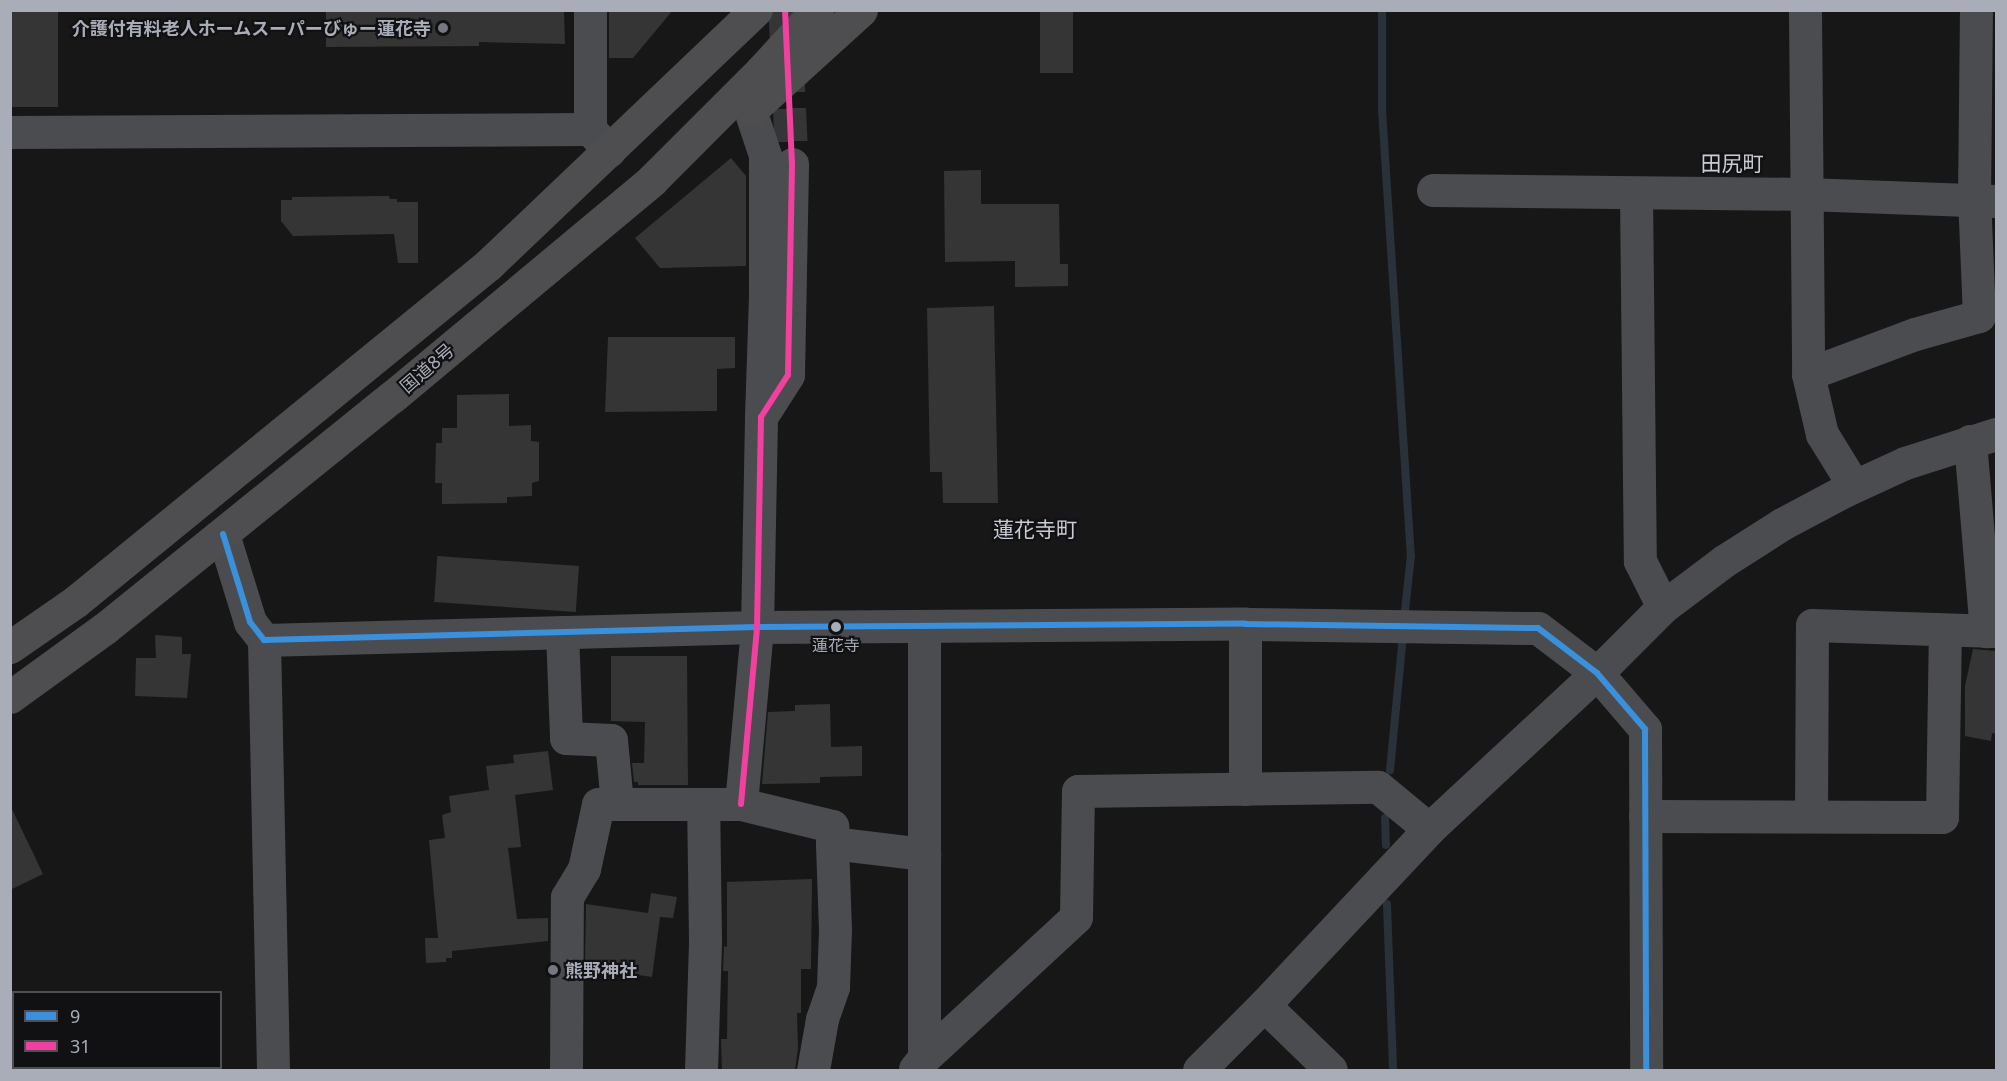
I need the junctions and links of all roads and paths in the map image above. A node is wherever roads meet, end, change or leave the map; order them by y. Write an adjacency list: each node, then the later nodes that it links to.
1 (590, 10): 12 (street)
2 (740, 10): 9 (highway)
3 (756, 10): 9 (highway)
4 (817, 10): 14 (highway, 国道8号)
5 (861, 10): 10 (highway)
6 (1805, 10): 17 (street)
7 (1976, 10): 8 (street)
8 (1986, 85): 18 (street)
9 (666, 98): 12 (highway)
10 (750, 110): 14 (highway); 20 (street)
11 (10, 132): 12 (street)
12 (599, 140): 32 (highway)
13 (792, 164): 20 (street)
14 (652, 180): 23 (highway, 国道8号)
15 (1433, 190): 16 (street)
16 (1636, 193): 17 (street); 24 (street)
17 (1806, 194): 18 (street); 19 (street)
18 (1985, 200): 19 (street)
19 (1808, 374): 22 (street)
20 (760, 417): 27 (street)
21 (1983, 438): 22 (street); 29 (street)
22 (1854, 486): 24 (street)
23 (223, 534): 31 (street); 34 (highway, 国道8号)
24 (1664, 607): 33 (street)
25 (1245, 624): 26 (street); 33 (street); 35 (street)
26 (924, 626): 27 (street); 43 (street)
27 (757, 627): 30 (street); 38 (street)
28 (1945, 630): 29 (street); 40 (street); 40 (street)
29 (1991, 631)
30 (562, 632): 31 (street); 36 (street)
31 (264, 640): 46 (street)
32 (10, 647)
33 (1597, 673): 39 (street); 41 (street)
34 (10, 697)
35 (1245, 789): 41 (street); 45 (street)
36 (617, 804): 37 (street); 47 (street)
37 (703, 804): 38 (street); 48 (street)
38 (741, 804): 42 (street)
39 (1645, 816): 40 (street); 52 (street)
40 (1811, 816)
41 (1429, 829): 44 (street)
42 (832, 843): 43 (street); 49 (street)
43 (924, 854): 45 (street)
44 (1264, 1005): 50 (street); 51 (street)
45 (919, 1064)
46 (273, 1071)
47 (566, 1071)
48 (701, 1071)
49 (813, 1071)
50 (1199, 1071)
51 (1331, 1071)
52 (1646, 1071)

